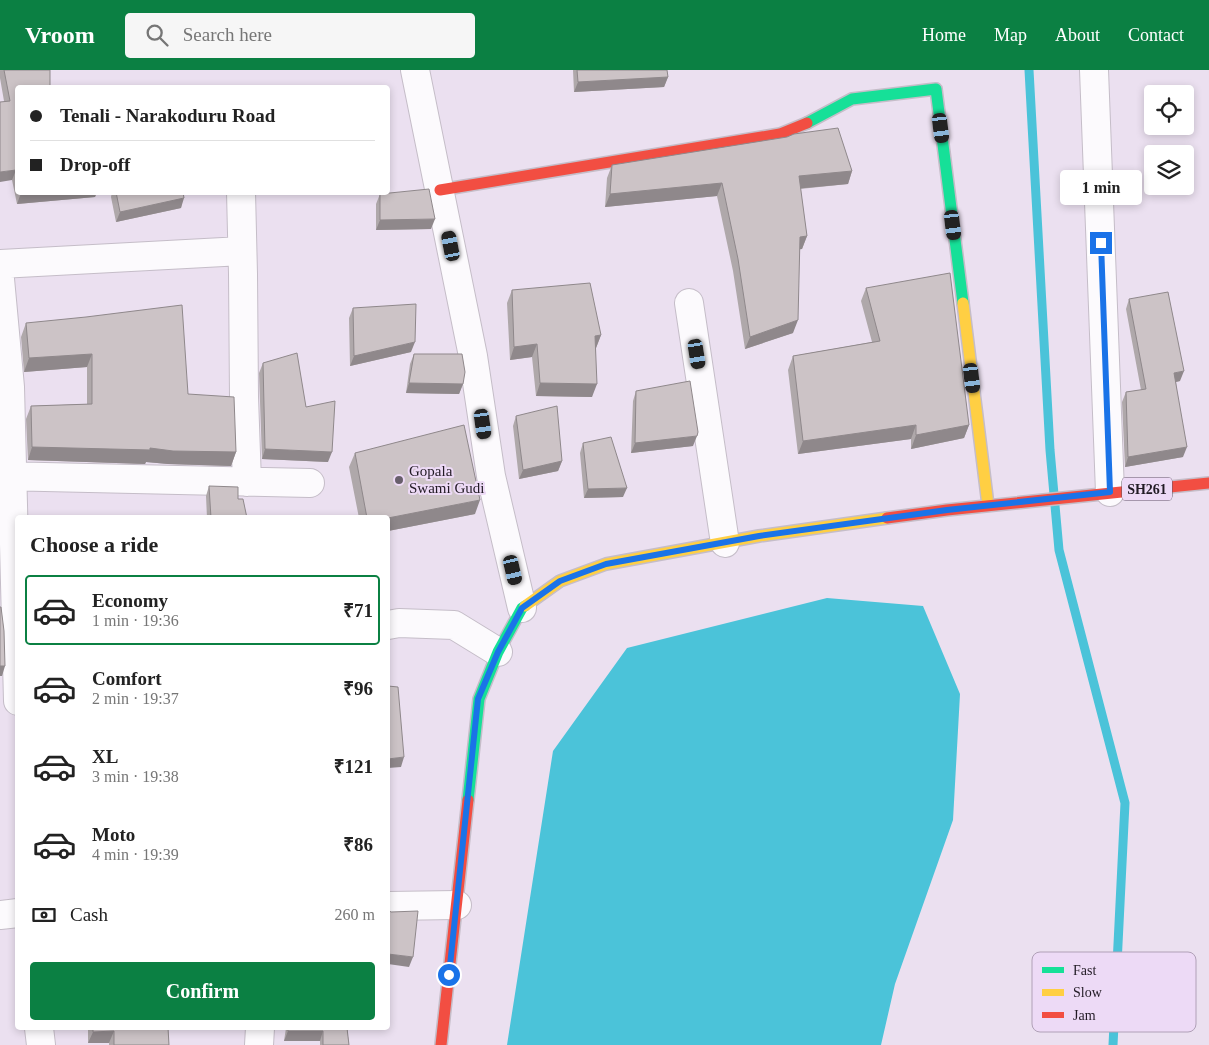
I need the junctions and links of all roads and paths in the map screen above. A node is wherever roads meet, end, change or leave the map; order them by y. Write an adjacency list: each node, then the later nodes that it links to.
1 (415, 70): 3 (street)
2 (1094, 70): 13 (street)
3 (440, 190): 14 (main road); 16 (street)
4 (241, 195): 5 (street)
5 (242, 252): 6 (street); 10 (street)
6 (0, 264)
7 (0, 279): 9 (street)
8 (689, 303): 15 (street)
9 (6, 476): 10 (street); 18 (street)
10 (247, 482): 12 (street)
11 (1209, 483): 13 (main road, SH261)
12 (310, 484)
13 (1098, 493): 14 (main road, SH261)
14 (988, 505): 15 (main road, SH261)
15 (725, 542): 16 (main road, SH261)
16 (522, 608): 19 (main road, SH261)
17 (390, 625): 19 (street)
18 (15, 644)
19 (498, 652): 22 (main road, SH261)
20 (0, 680): 21 (street)
21 (15, 681)
22 (457, 905): 23 (street); 30 (main road, SH261)
23 (390, 906)
24 (15, 914): 25 (street)
25 (0, 915)
26 (39, 1030): 28 (street)
27 (260, 1030): 29 (street)
28 (41, 1045)
29 (259, 1045)
30 (441, 1045)

